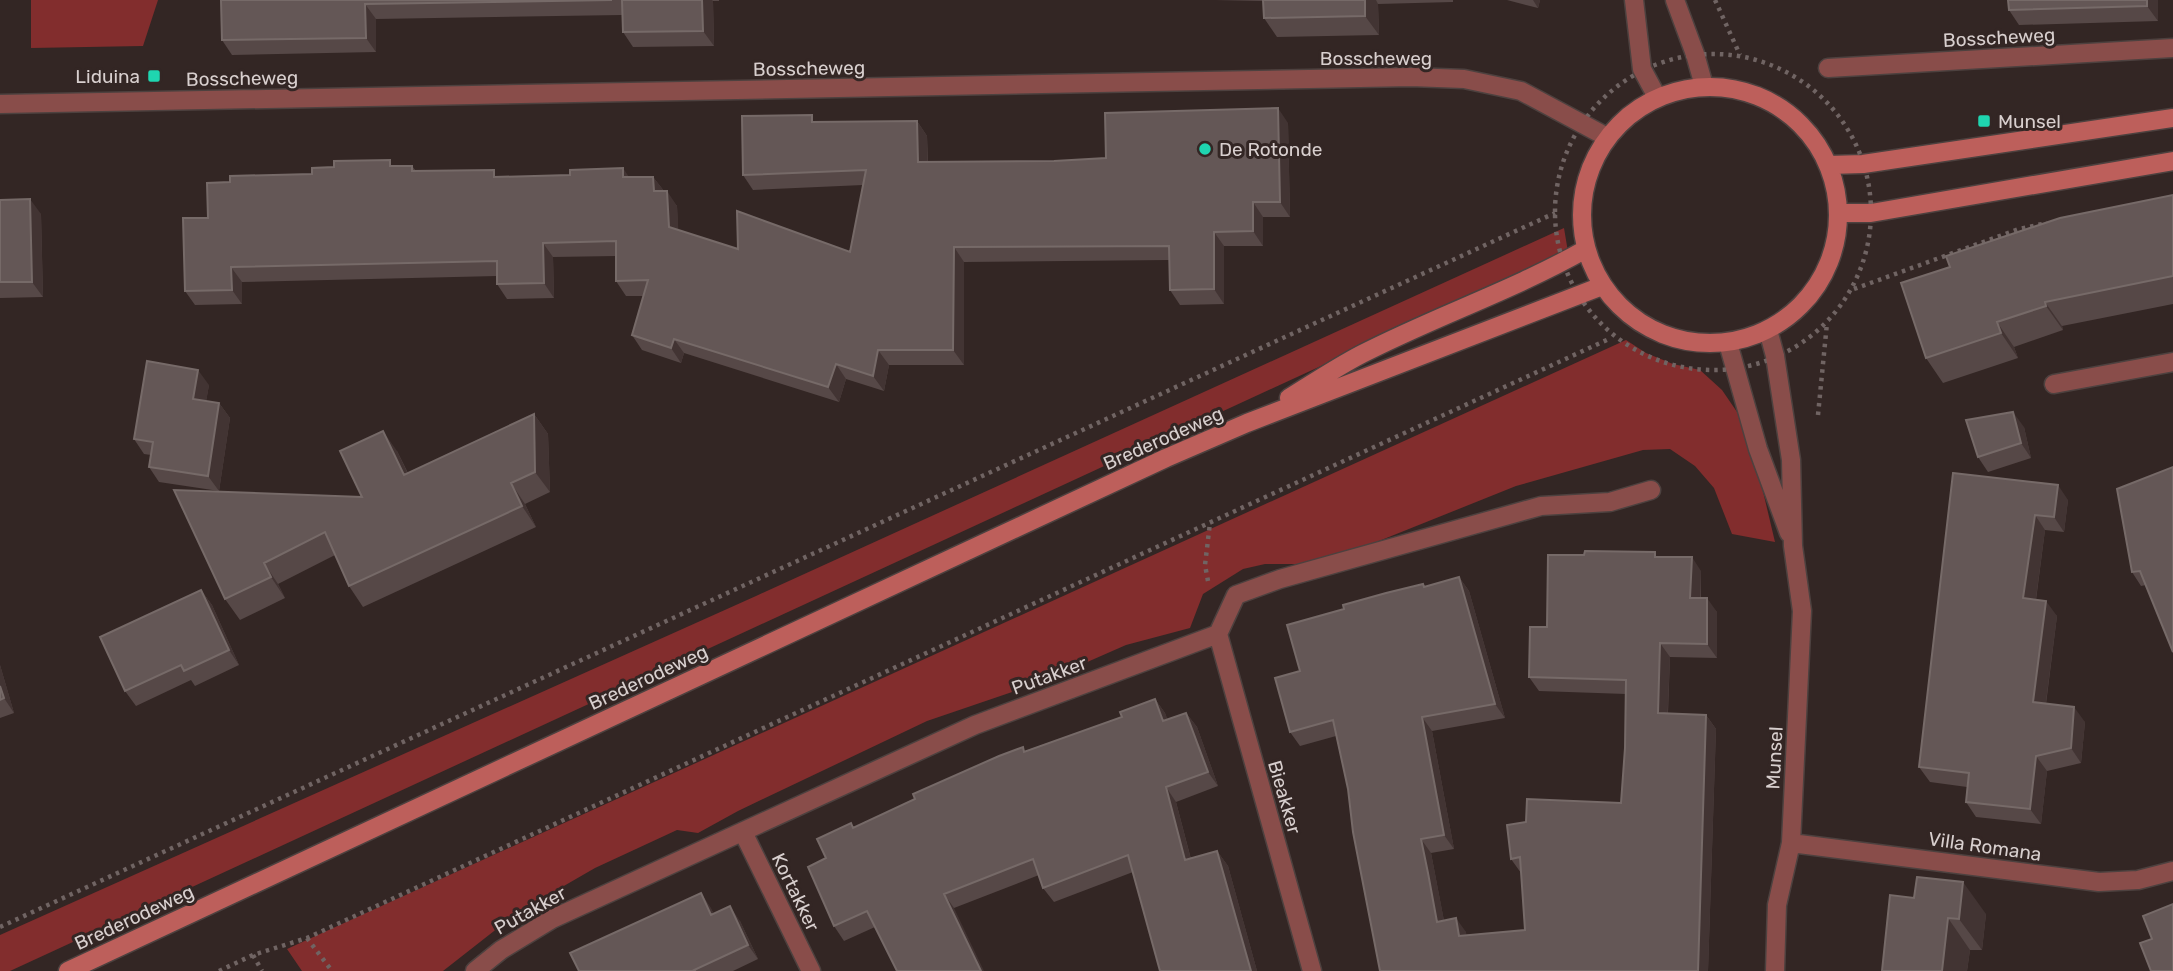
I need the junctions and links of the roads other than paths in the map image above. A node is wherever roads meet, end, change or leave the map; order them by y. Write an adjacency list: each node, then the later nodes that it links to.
1 (1633, 0): 6 (street)
2 (1675, 0): 5 (street)
3 (2173, 48): 4 (street, Bosscheweg)
4 (1828, 68)
5 (1704, 86): 6 (main road); 11 (main road)
6 (1657, 97): 9 (main road)
7 (0, 104): 9 (street, Bosscheweg)
8 (2173, 118): 11 (main road)
9 (1605, 136): 13 (main road)
10 (2173, 161): 12 (main road)
11 (1829, 165): 12 (main road)
12 (1839, 213): 15 (main road)
13 (1586, 249): 14 (main road); 19 (main road, Brederodeweg)
14 (1602, 286): 16 (main road); 19 (main road, Brederodeweg)
15 (1768, 330): 16 (main road); 21 (street, Munsel)
16 (1728, 343): 21 (street, Munsel)
17 (2173, 362): 18 (street)
18 (2054, 384)
19 (1247, 423): 26 (main road, Brederodeweg)
20 (1651, 491): 22 (street)
21 (1793, 546): 24 (street, Munsel)
22 (1218, 634): 23 (street, Putakker); 29 (street, Bieakker)
23 (743, 832): 27 (street, Putakker); 28 (street, Kortakker)
24 (1791, 843): 25 (street, Villa Romana); 30 (street, Munsel)
25 (2173, 870)
26 (68, 971)
27 (475, 971)
28 (811, 971)
29 (1312, 971)
30 (1775, 971)

